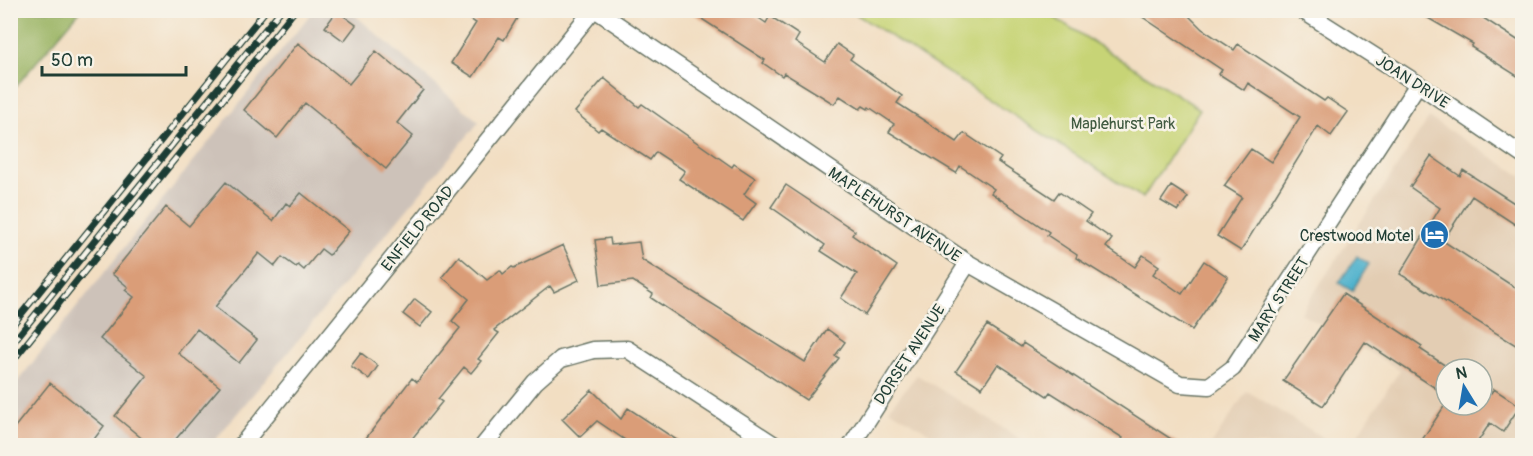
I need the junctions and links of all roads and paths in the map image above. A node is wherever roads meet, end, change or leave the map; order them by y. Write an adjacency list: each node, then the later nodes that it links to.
1 (595, 10): 5 (street, MAPLEHURST AVENUE); 7 (street, ENFIELD ROAD)
2 (1302, 10): 3 (street, JOAN DRIVE)
3 (1418, 84): 4 (street, JOAN DRIVE); 6 (street, MARY STREET)
4 (1522, 154)
5 (968, 262): 6 (street, MAPLEHURST AVENUE); 10 (street, DORSET AVENUE)
6 (1209, 386)
7 (241, 446)
8 (483, 446): 9 (street)
9 (776, 446)
10 (851, 446)

